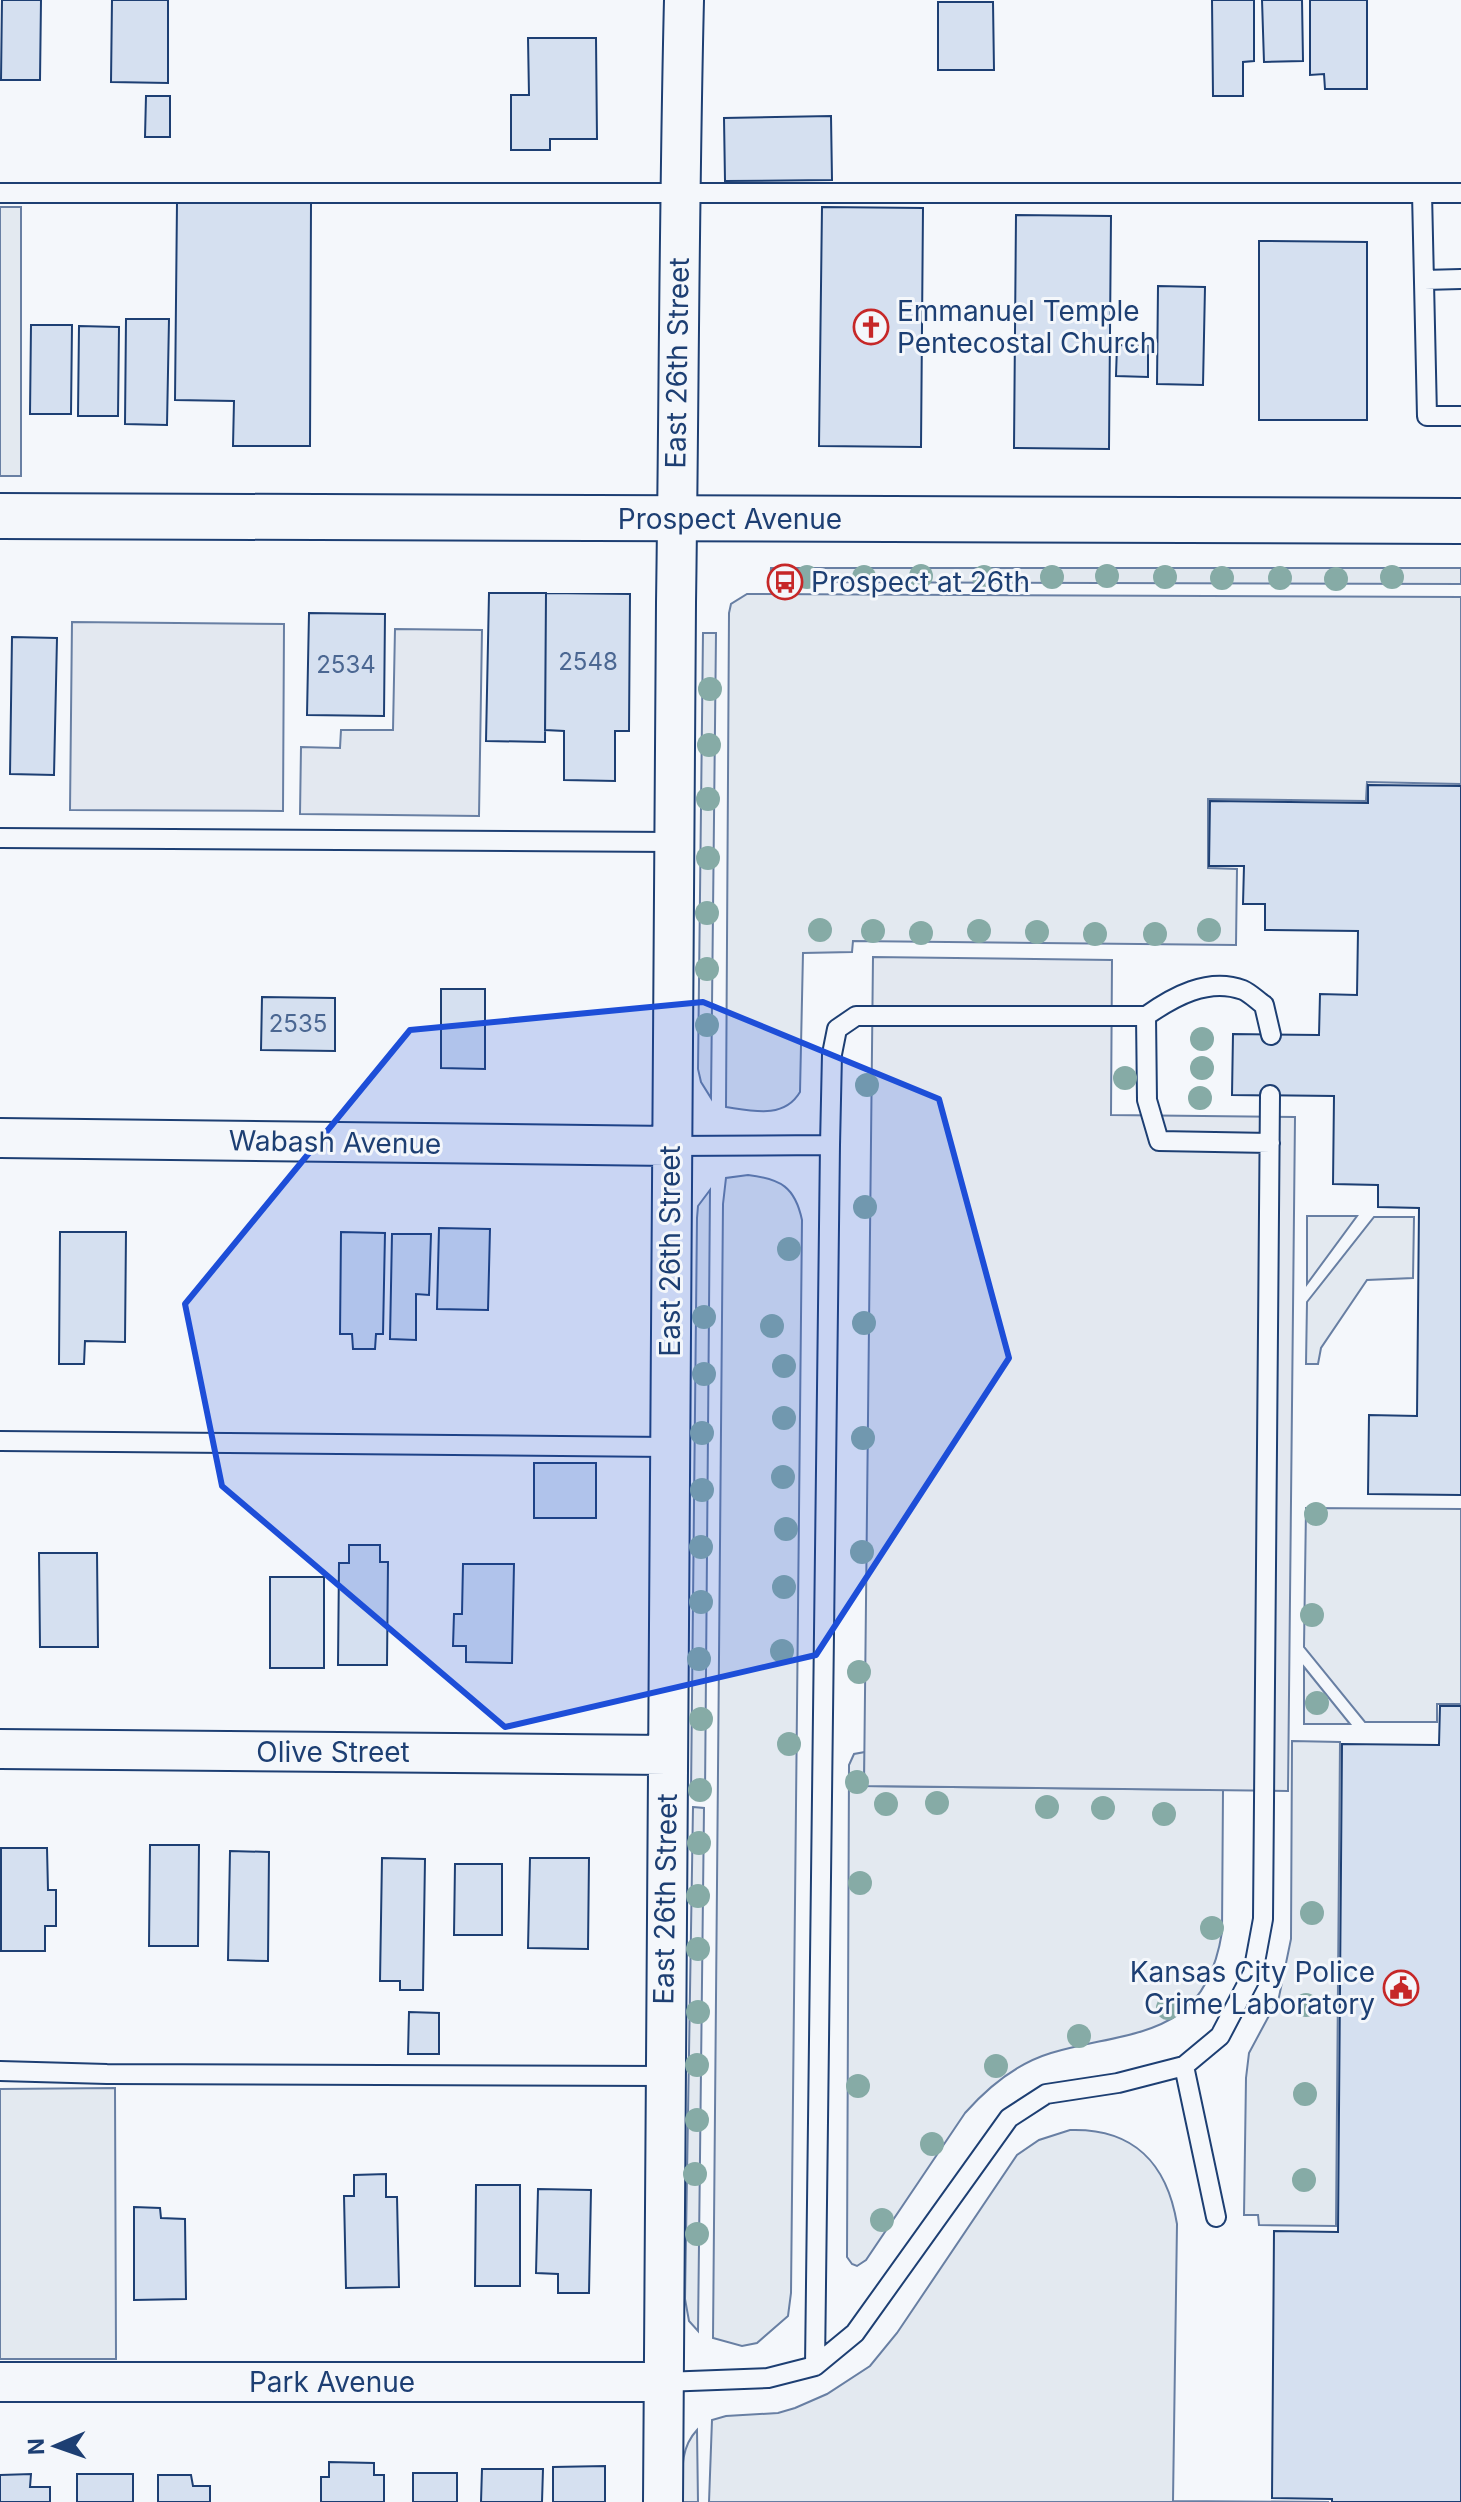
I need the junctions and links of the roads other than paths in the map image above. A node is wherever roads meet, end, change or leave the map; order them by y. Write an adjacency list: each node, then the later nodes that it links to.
1 (684, 0): 5 (street, East 26th Street)
2 (0, 193): 5 (lane)
3 (1422, 193): 4 (lane); 5 (lane); 7 (lane)
4 (1461, 193)
5 (679, 194): 10 (street, East 26th Street)
6 (1461, 279): 7 (lane)
7 (1424, 280): 8 (lane)
8 (1461, 416)
9 (0, 516): 10 (main road, Prospect Avenue)
10 (676, 520): 11 (main road, Prospect Avenue); 13 (street, East 26th Street)
11 (1461, 521)
12 (0, 838): 13 (lane)
13 (672, 842): 20 (street, East 26th Street)
14 (1146, 1016): 15 (lane); 18 (lane); 19 (lane)
15 (1271, 1035)
16 (1270, 1095): 18 (lane)
17 (0, 1138): 20 (street, Wabash Avenue)
18 (1270, 1143): 25 (lane)
19 (830, 1145): 20 (lane); 29 (lane)
20 (670, 1146): 22 (street, East 26th Street)
21 (0, 1441): 22 (lane)
22 (668, 1447): 24 (street, East 26th Street)
23 (0, 1749): 24 (street, Olive Street)
24 (667, 1755): 27 (street, East 26th Street)
25 (1184, 2066): 28 (lane); 29 (lane)
26 (0, 2071): 27 (lane)
27 (663, 2076): 31 (street, East 26th Street)
28 (1216, 2217)
29 (815, 2366): 31 (lane)
30 (0, 2382): 31 (street, Park Avenue)
31 (663, 2382): 32 (street, East 26th Street)
32 (663, 2502)

